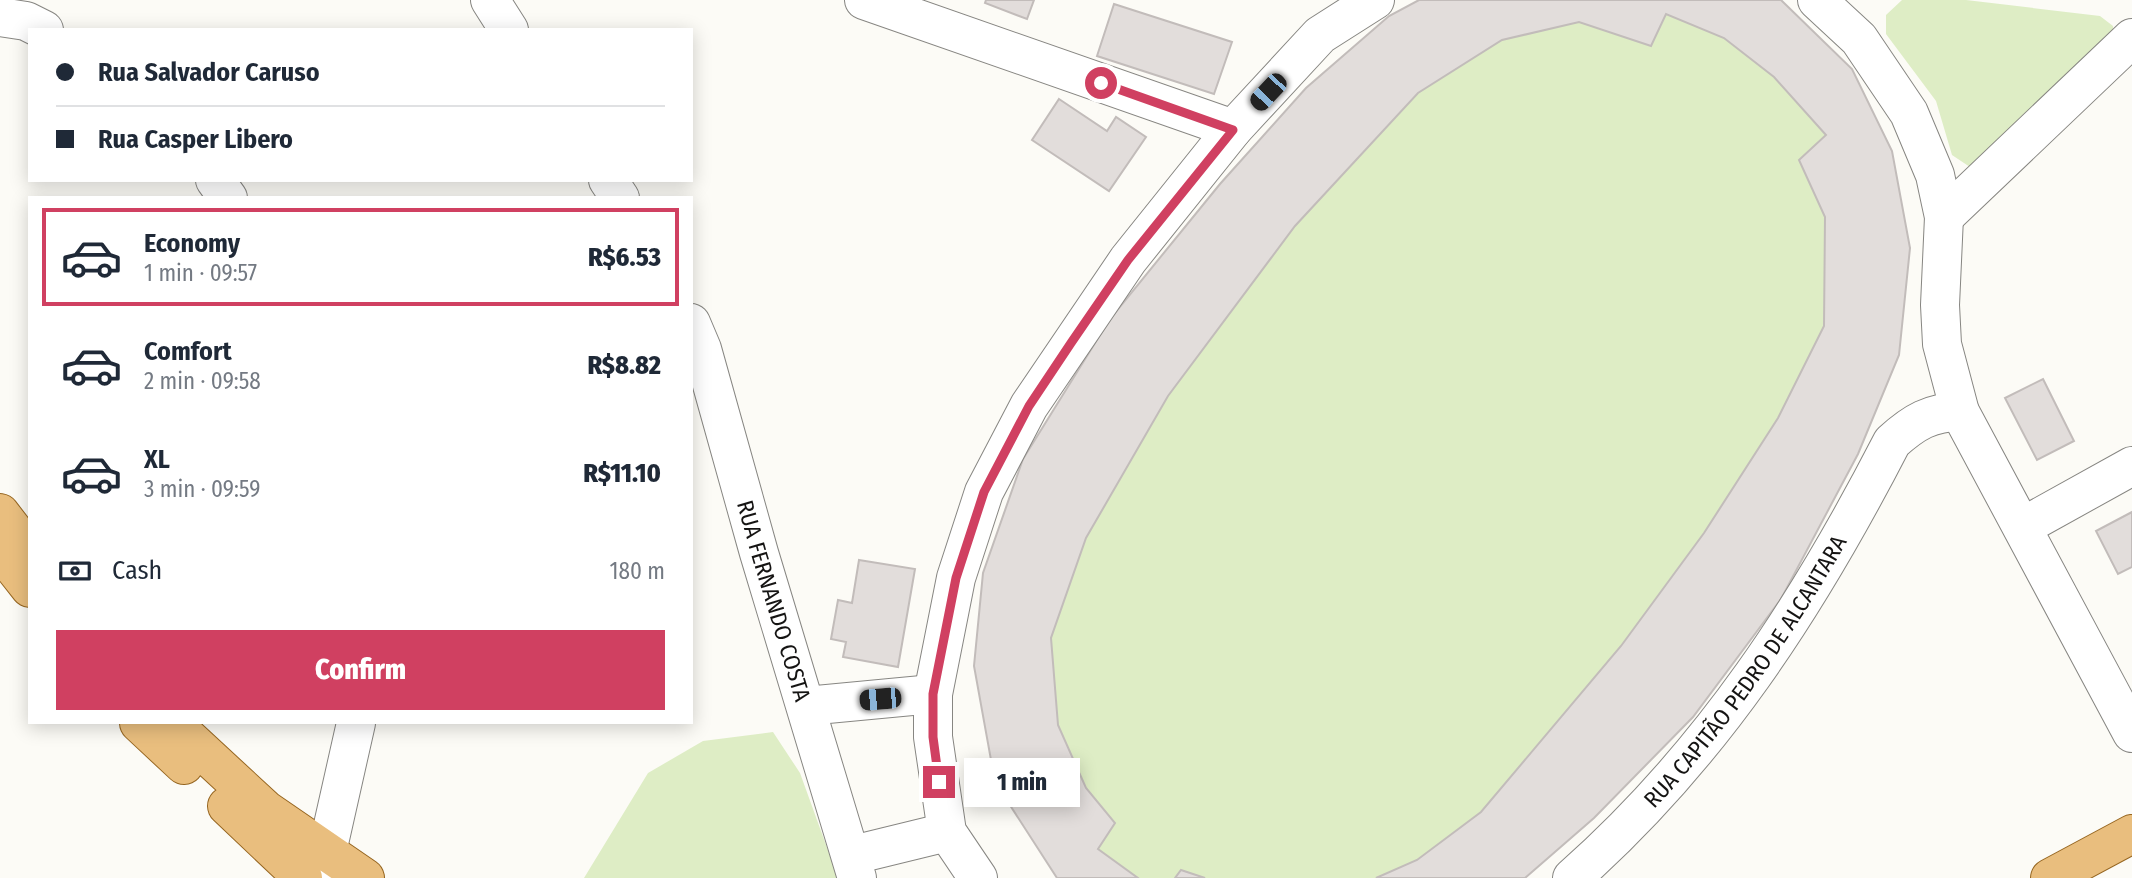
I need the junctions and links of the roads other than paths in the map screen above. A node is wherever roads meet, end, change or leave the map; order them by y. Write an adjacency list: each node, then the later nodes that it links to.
1 (490, 0): 8 (street)
2 (864, 0): 11 (street)
3 (1338, 0): 9 (street)
4 (1375, 0): 9 (street)
5 (1817, 0): 12 (street)
6 (0, 17): 7 (street)
7 (40, 28)
8 (508, 28)
9 (1320, 35): 11 (street)
10 (2132, 38): 12 (street)
11 (1233, 130): 21 (street)
12 (1944, 217): 14 (street)
13 (693, 328): 22 (street, RUA FERNANDO COSTA)
14 (1960, 412): 17 (street); 33 (street, RUA CAPITÃO PEDRO DE ALCANTARA)
15 (2132, 466): 17 (street)
16 (0, 513): 18 (main road)
17 (2024, 526): 26 (street)
18 (28, 549)
19 (0, 550): 20 (main road)
20 (28, 585)
21 (933, 694): 22 (street); 27 (street)
22 (806, 706): 29 (street, RUA FERNANDO COSTA)
23 (140, 724): 30 (main road)
24 (173, 724): 30 (main road)
25 (356, 724): 30 (street)
26 (2132, 733)
27 (947, 832): 29 (street); 32 (street)
28 (2132, 834): 34 (main road)
29 (855, 867)
30 (315, 869): 31 (main road)
31 (365, 878)
32 (978, 878)
33 (1572, 878)
34 (2050, 878)

